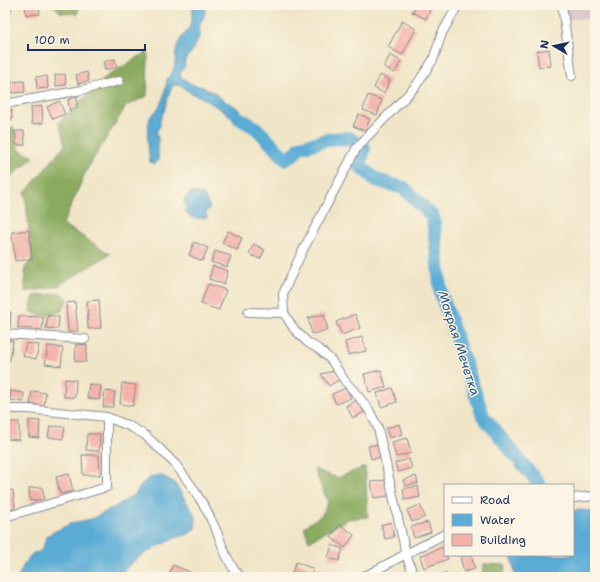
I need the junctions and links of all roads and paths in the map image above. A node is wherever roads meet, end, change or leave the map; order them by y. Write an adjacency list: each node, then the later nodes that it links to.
1 (8, 5): 4 (street)
2 (458, 5): 9 (street)
3 (562, 5): 5 (street)
4 (5, 15)
5 (572, 76)
6 (119, 81): 7 (street)
7 (5, 104)
8 (248, 312): 9 (street)
9 (284, 312): 18 (street)
10 (5, 334): 11 (street)
11 (85, 339)
12 (5, 409): 13 (street)
13 (106, 417): 16 (street); 19 (street)
14 (595, 496): 15 (street)
15 (574, 498)
16 (5, 517)
17 (444, 535): 18 (street)
18 (406, 554): 20 (street); 21 (street)
19 (241, 577)
20 (361, 577)
21 (414, 577)

